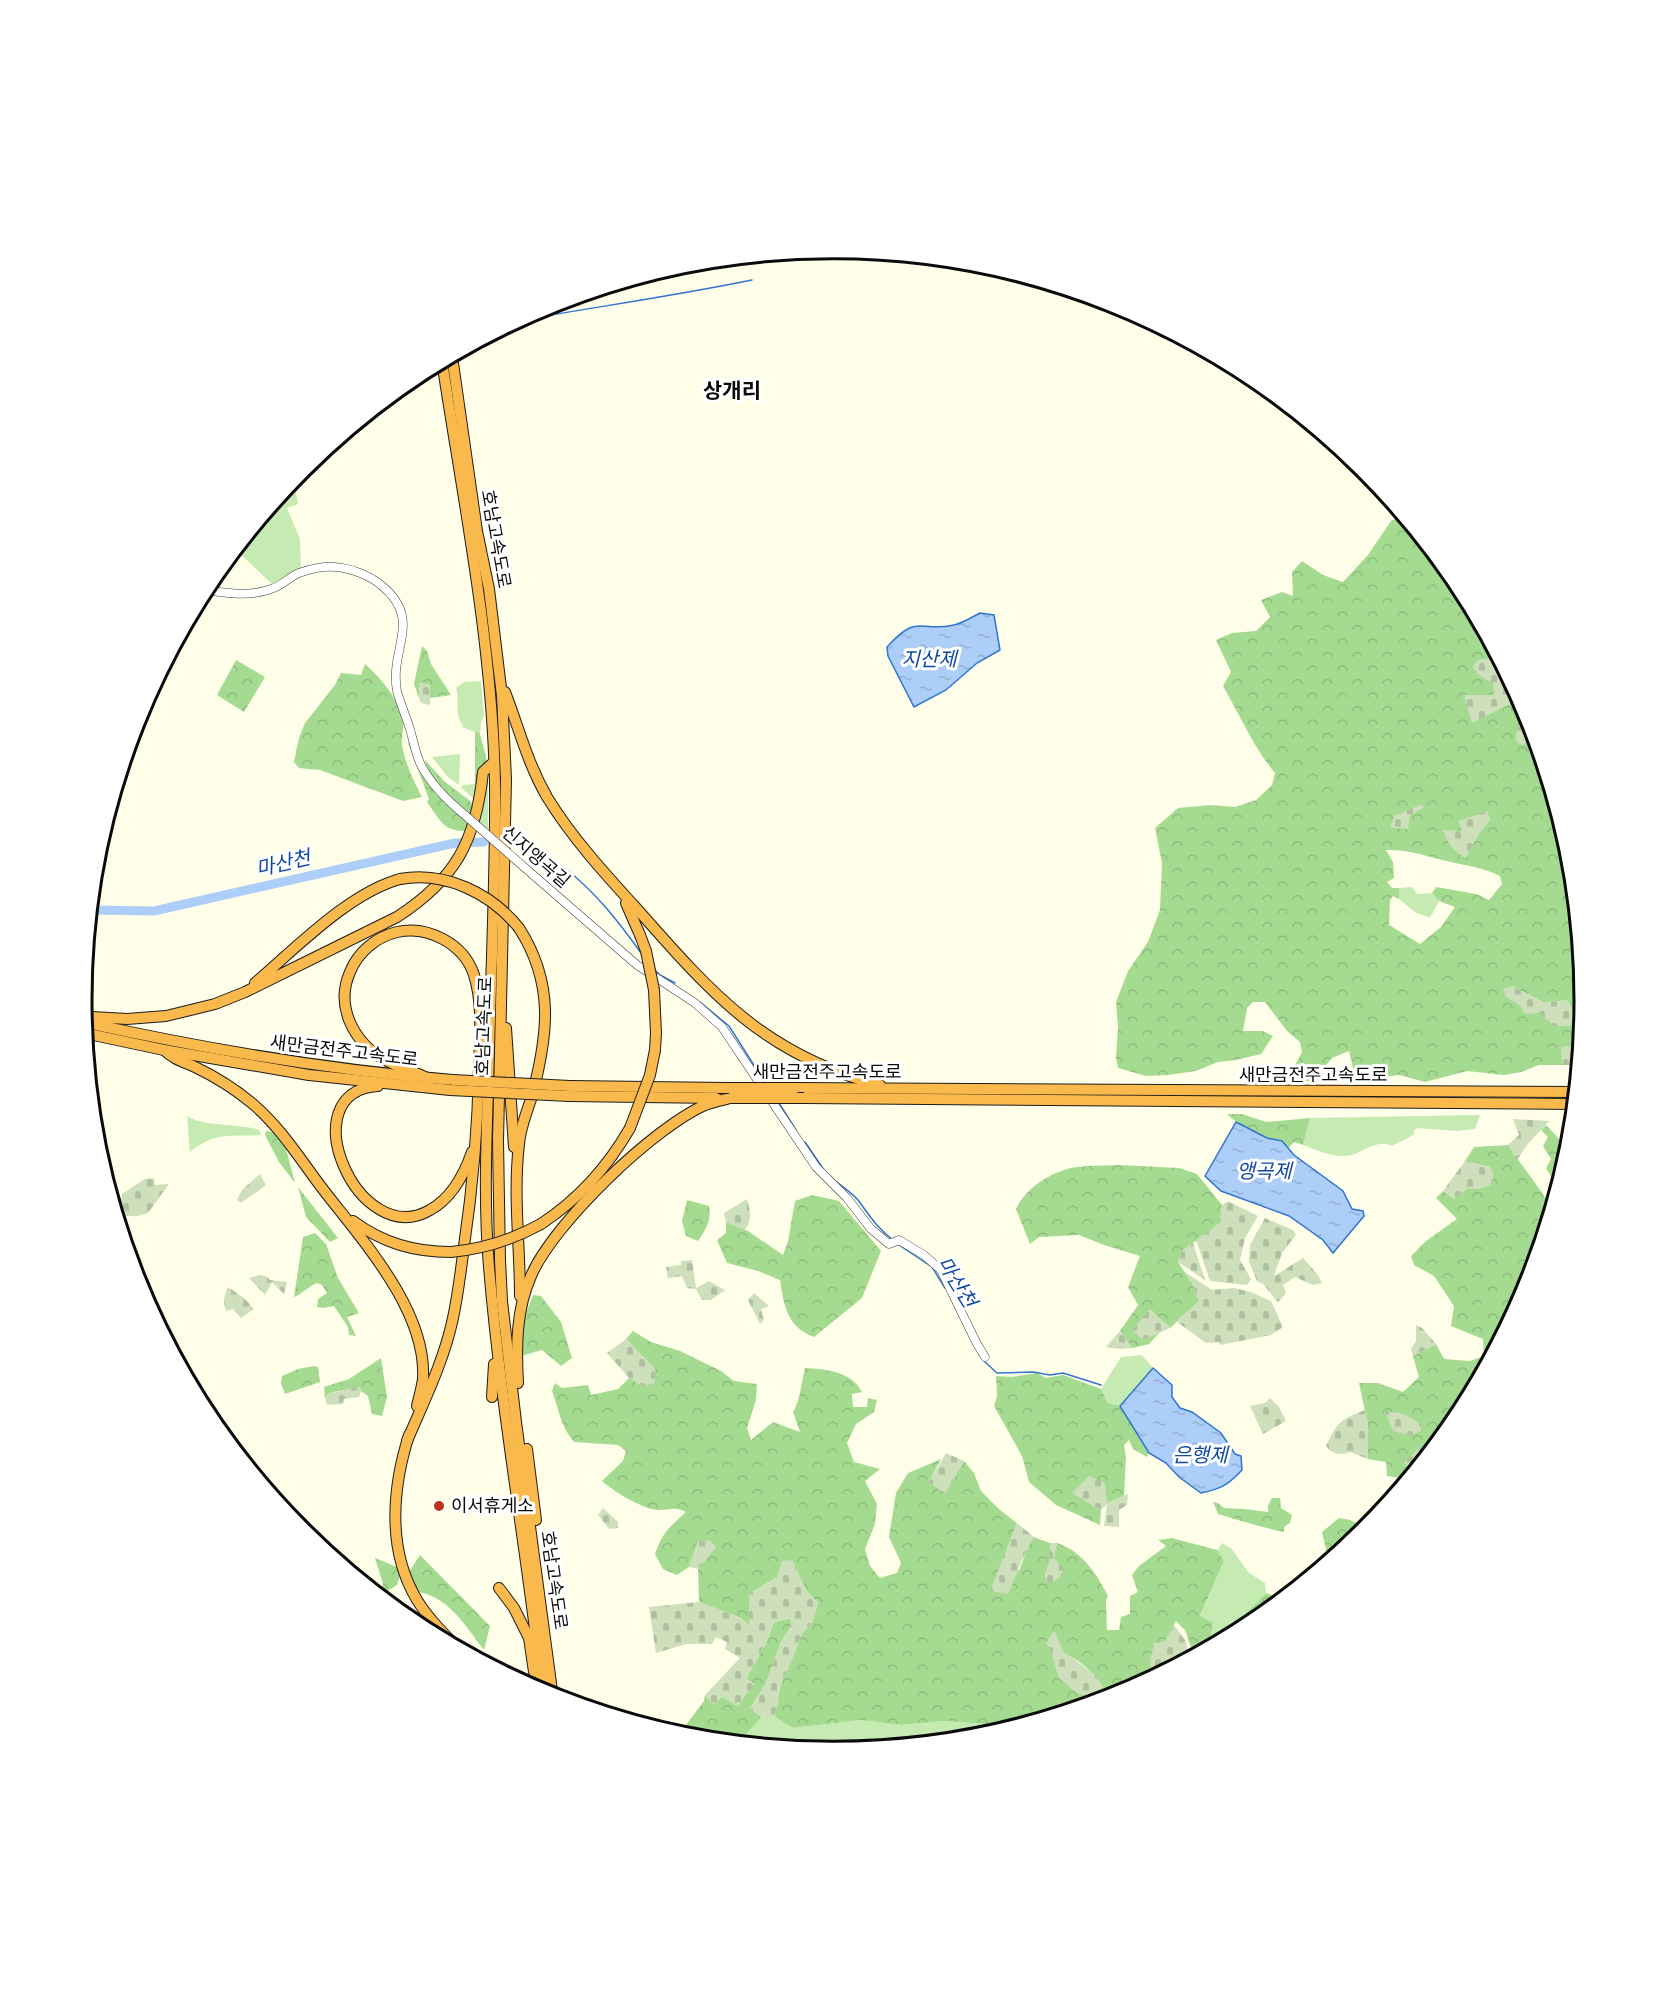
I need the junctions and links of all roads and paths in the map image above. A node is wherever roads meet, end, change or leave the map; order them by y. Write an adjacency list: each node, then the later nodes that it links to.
1 (453, 364): 4 (highway, 호남고속도로)
2 (443, 370): 5 (highway, 호남고속도로)
3 (215, 591): 7 (street, 신지앵곡길)
4 (500, 679): 6 (highway, 호남고속도로); 8 (highway)
5 (494, 762): 6 (highway, 호남고속도로); 7 (highway)
6 (500, 779): 9 (highway, 호남고속도로); 10 (highway, 호남고속도로)
7 (471, 814): 11 (highway); 29 (street, 신지앵곡길, bridge)
8 (611, 880): 20 (highway); 26 (highway, bridge)
9 (492, 942): 12 (highway); 27 (highway, 호남고속도로)
10 (502, 962): 25 (highway); 33 (highway, 호남고속도로)
11 (245, 992): 13 (highway); 25 (highway, bridge)
12 (480, 1011): 17 (highway); 24 (highway)
13 (92, 1020)
14 (92, 1022): 17 (highway, 새만금전주고속도로)
15 (93, 1035): 16 (highway, 새만금전주고속도로)
16 (164, 1050): 18 (highway, 새만금전주고속도로); 26 (highway)
17 (426, 1078): 19 (highway, 새만금전주고속도로)
18 (400, 1085): 19 (highway, 새만금전주고속도로); 24 (highway)
19 (452, 1085): 22 (highway, 새만금전주고속도로, bridge)
20 (897, 1089): 21 (highway, 새만금전주고속도로); 22 (highway, 새만금전주고속도로, bridge)
21 (1569, 1092)
22 (729, 1093): 23 (highway, 새만금전주고속도로, bridge); 28 (highway)
23 (1567, 1104)
24 (478, 1125): 31 (highway)
25 (516, 1177): 28 (highway)
26 (339, 1209): 31 (highway)
27 (489, 1268): 30 (highway); 36 (highway, 호남고속도로)
28 (520, 1311): 33 (highway)
29 (986, 1357)
30 (492, 1397)
31 (407, 1441): 34 (highway)
32 (499, 1588): 35 (highway)
33 (542, 1609): 37 (highway, 호남고속도로)
34 (444, 1632)
35 (535, 1680)
36 (542, 1683)
37 (553, 1687)

